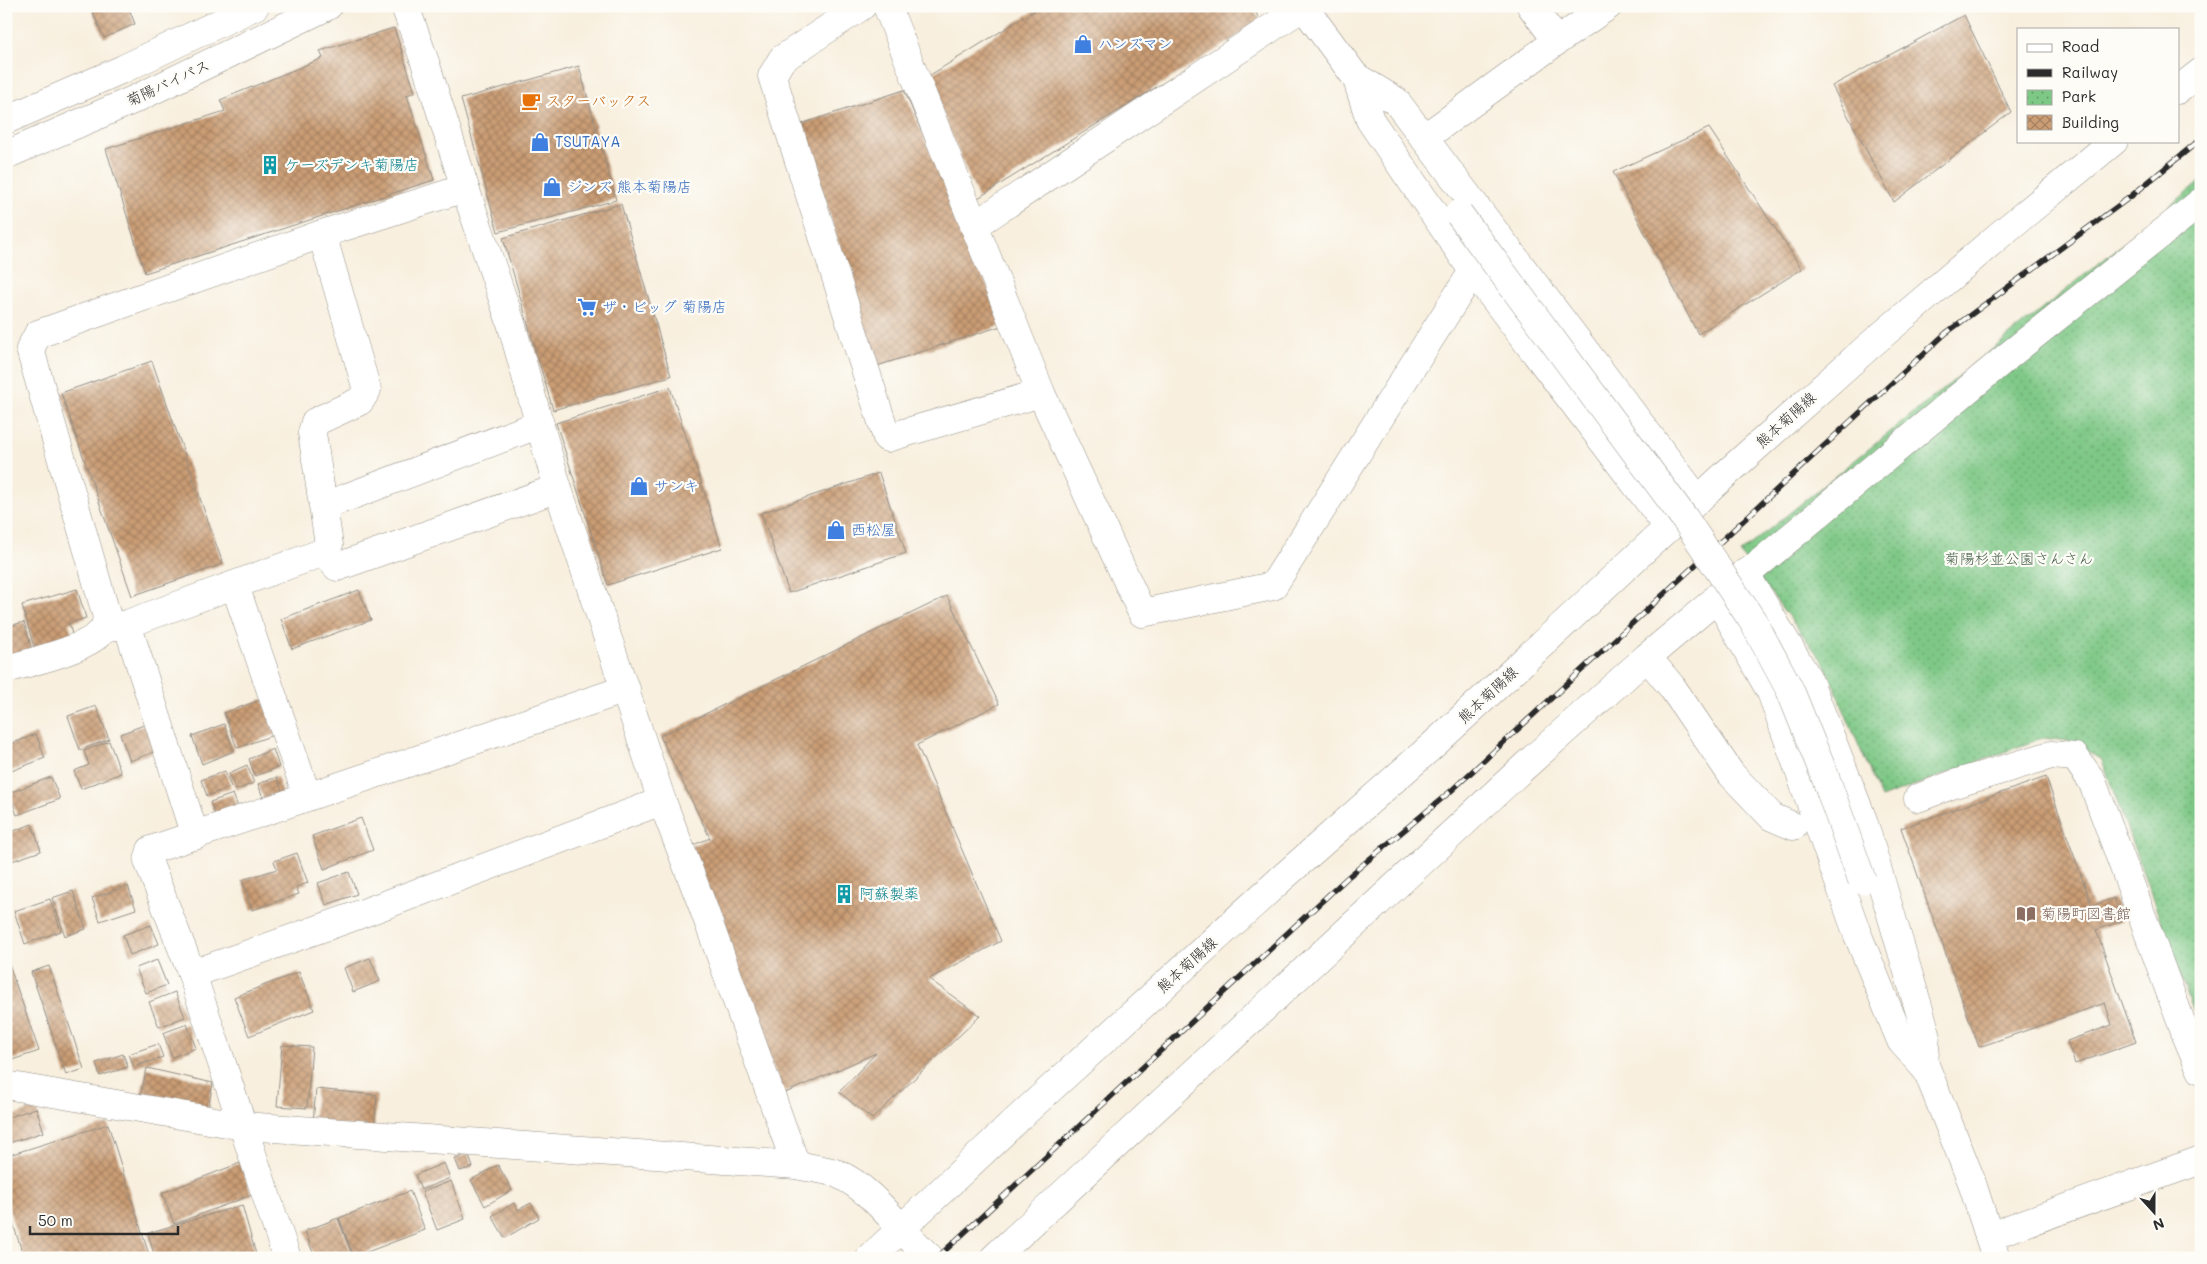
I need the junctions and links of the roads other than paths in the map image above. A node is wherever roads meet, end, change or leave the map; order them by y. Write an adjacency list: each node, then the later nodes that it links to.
1 (255, 6): 13 (main road)
2 (328, 6): 16 (main road, 菊陽バイパス)
3 (405, 6): 17 (main road)
4 (862, 6): 22 (main road)
5 (887, 6): 19 (main road)
6 (1303, 6): 11 (main road); 19 (main road)
7 (1531, 6): 9 (main road)
8 (1608, 6): 9 (main road)
9 (1557, 41): 14 (main road)
10 (2201, 72): 12 (main road)
11 (1356, 77): 14 (main road); 21 (main road); 42 (main road, bridge)
12 (2180, 88)
13 (6, 120)
14 (1424, 138): 25 (main road)
15 (2113, 142): 25 (main road, 熊本菊陽線)
16 (6, 155)
17 (465, 188): 20 (main road); 23 (main road)
18 (2201, 202): 29 (main road)
19 (974, 226): 22 (main road)
20 (322, 234): 26 (main road); 32 (main road)
21 (1473, 271): 22 (main road); 27 (main road)
22 (1040, 393)
23 (540, 424): 24 (main road); 26 (main road)
24 (558, 488): 28 (main road); 35 (main road)
25 (1698, 500): 27 (main road, 熊本菊陽線)
26 (324, 506): 28 (main road)
27 (1669, 528): 48 (main road, 熊本菊陽線)
28 (324, 552): 30 (main road)
29 (1745, 574): 31 (main road); 42 (main road)
30 (236, 586): 32 (main road); 36 (main road)
31 (1717, 597): 33 (main road); 42 (main road)
32 (116, 626): 34 (main road); 40 (main road)
33 (1647, 657): 39 (main road); 53 (main road)
34 (6, 669)
35 (626, 690): 36 (main road); 38 (main road)
36 (307, 796): 40 (main road)
37 (1918, 798): 43 (main road)
38 (662, 801): 41 (main road); 47 (main road)
39 (1793, 826)
40 (195, 836): 41 (main road)
41 (192, 974): 45 (main road)
42 (1924, 1067): 49 (main road)
43 (2201, 1070)
44 (6, 1085): 45 (main road)
45 (244, 1126): 47 (main road); 50 (main road)
46 (2201, 1160): 49 (main road)
47 (796, 1165): 48 (main road)
48 (901, 1229): 51 (main road, 熊本菊陽線); 52 (main road)
49 (1992, 1247)
50 (287, 1258)
51 (870, 1258)
52 (930, 1258)
53 (994, 1258)

